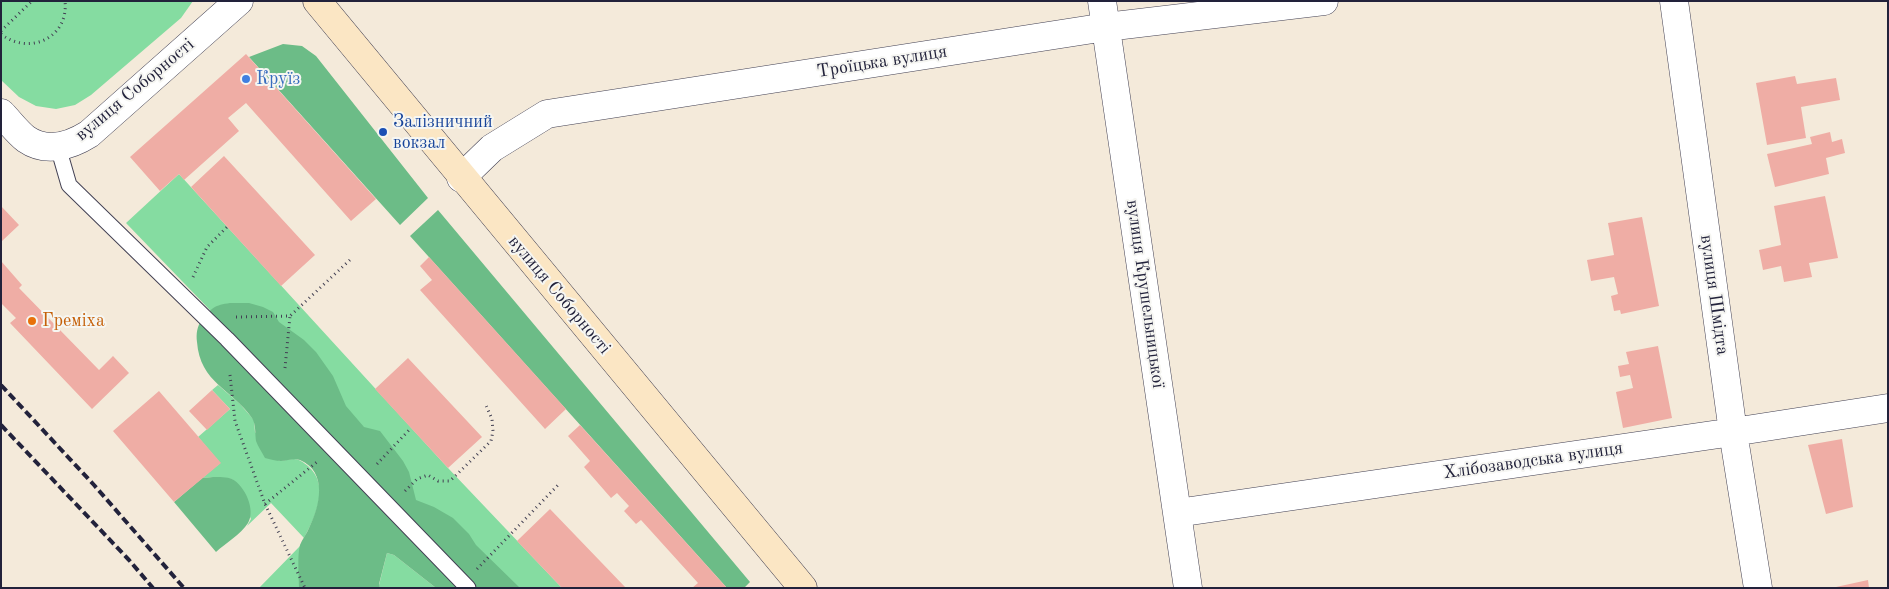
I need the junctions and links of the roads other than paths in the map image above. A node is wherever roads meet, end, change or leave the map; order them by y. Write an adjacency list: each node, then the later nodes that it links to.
1 (239, 1): 7 (street, вулиця Соборності)
2 (317, 1): 8 (main road, вулиця Соборності)
3 (1324, 1): 5 (street, Троїцька вулиця)
4 (1674, 1): 10 (street, вулиця Шмідта)
5 (1104, 14): 8 (street, Троїцька вулиця); 11 (street, вулиця Крушельницької)
6 (1, 113): 7 (street, вулиця Соборності)
7 (58, 147): 12 (lane)
8 (461, 178): 13 (main road, вулиця Соборності)
9 (1888, 408): 10 (street, Хлібозаводська вулиця)
10 (1733, 432): 11 (street, Хлібозаводська вулиця); 15 (street, вулиця Шмідта)
11 (1178, 513): 14 (street, вулиця Крушельницької)
12 (465, 586)
13 (803, 588)
14 (1188, 588)
15 (1758, 588)

